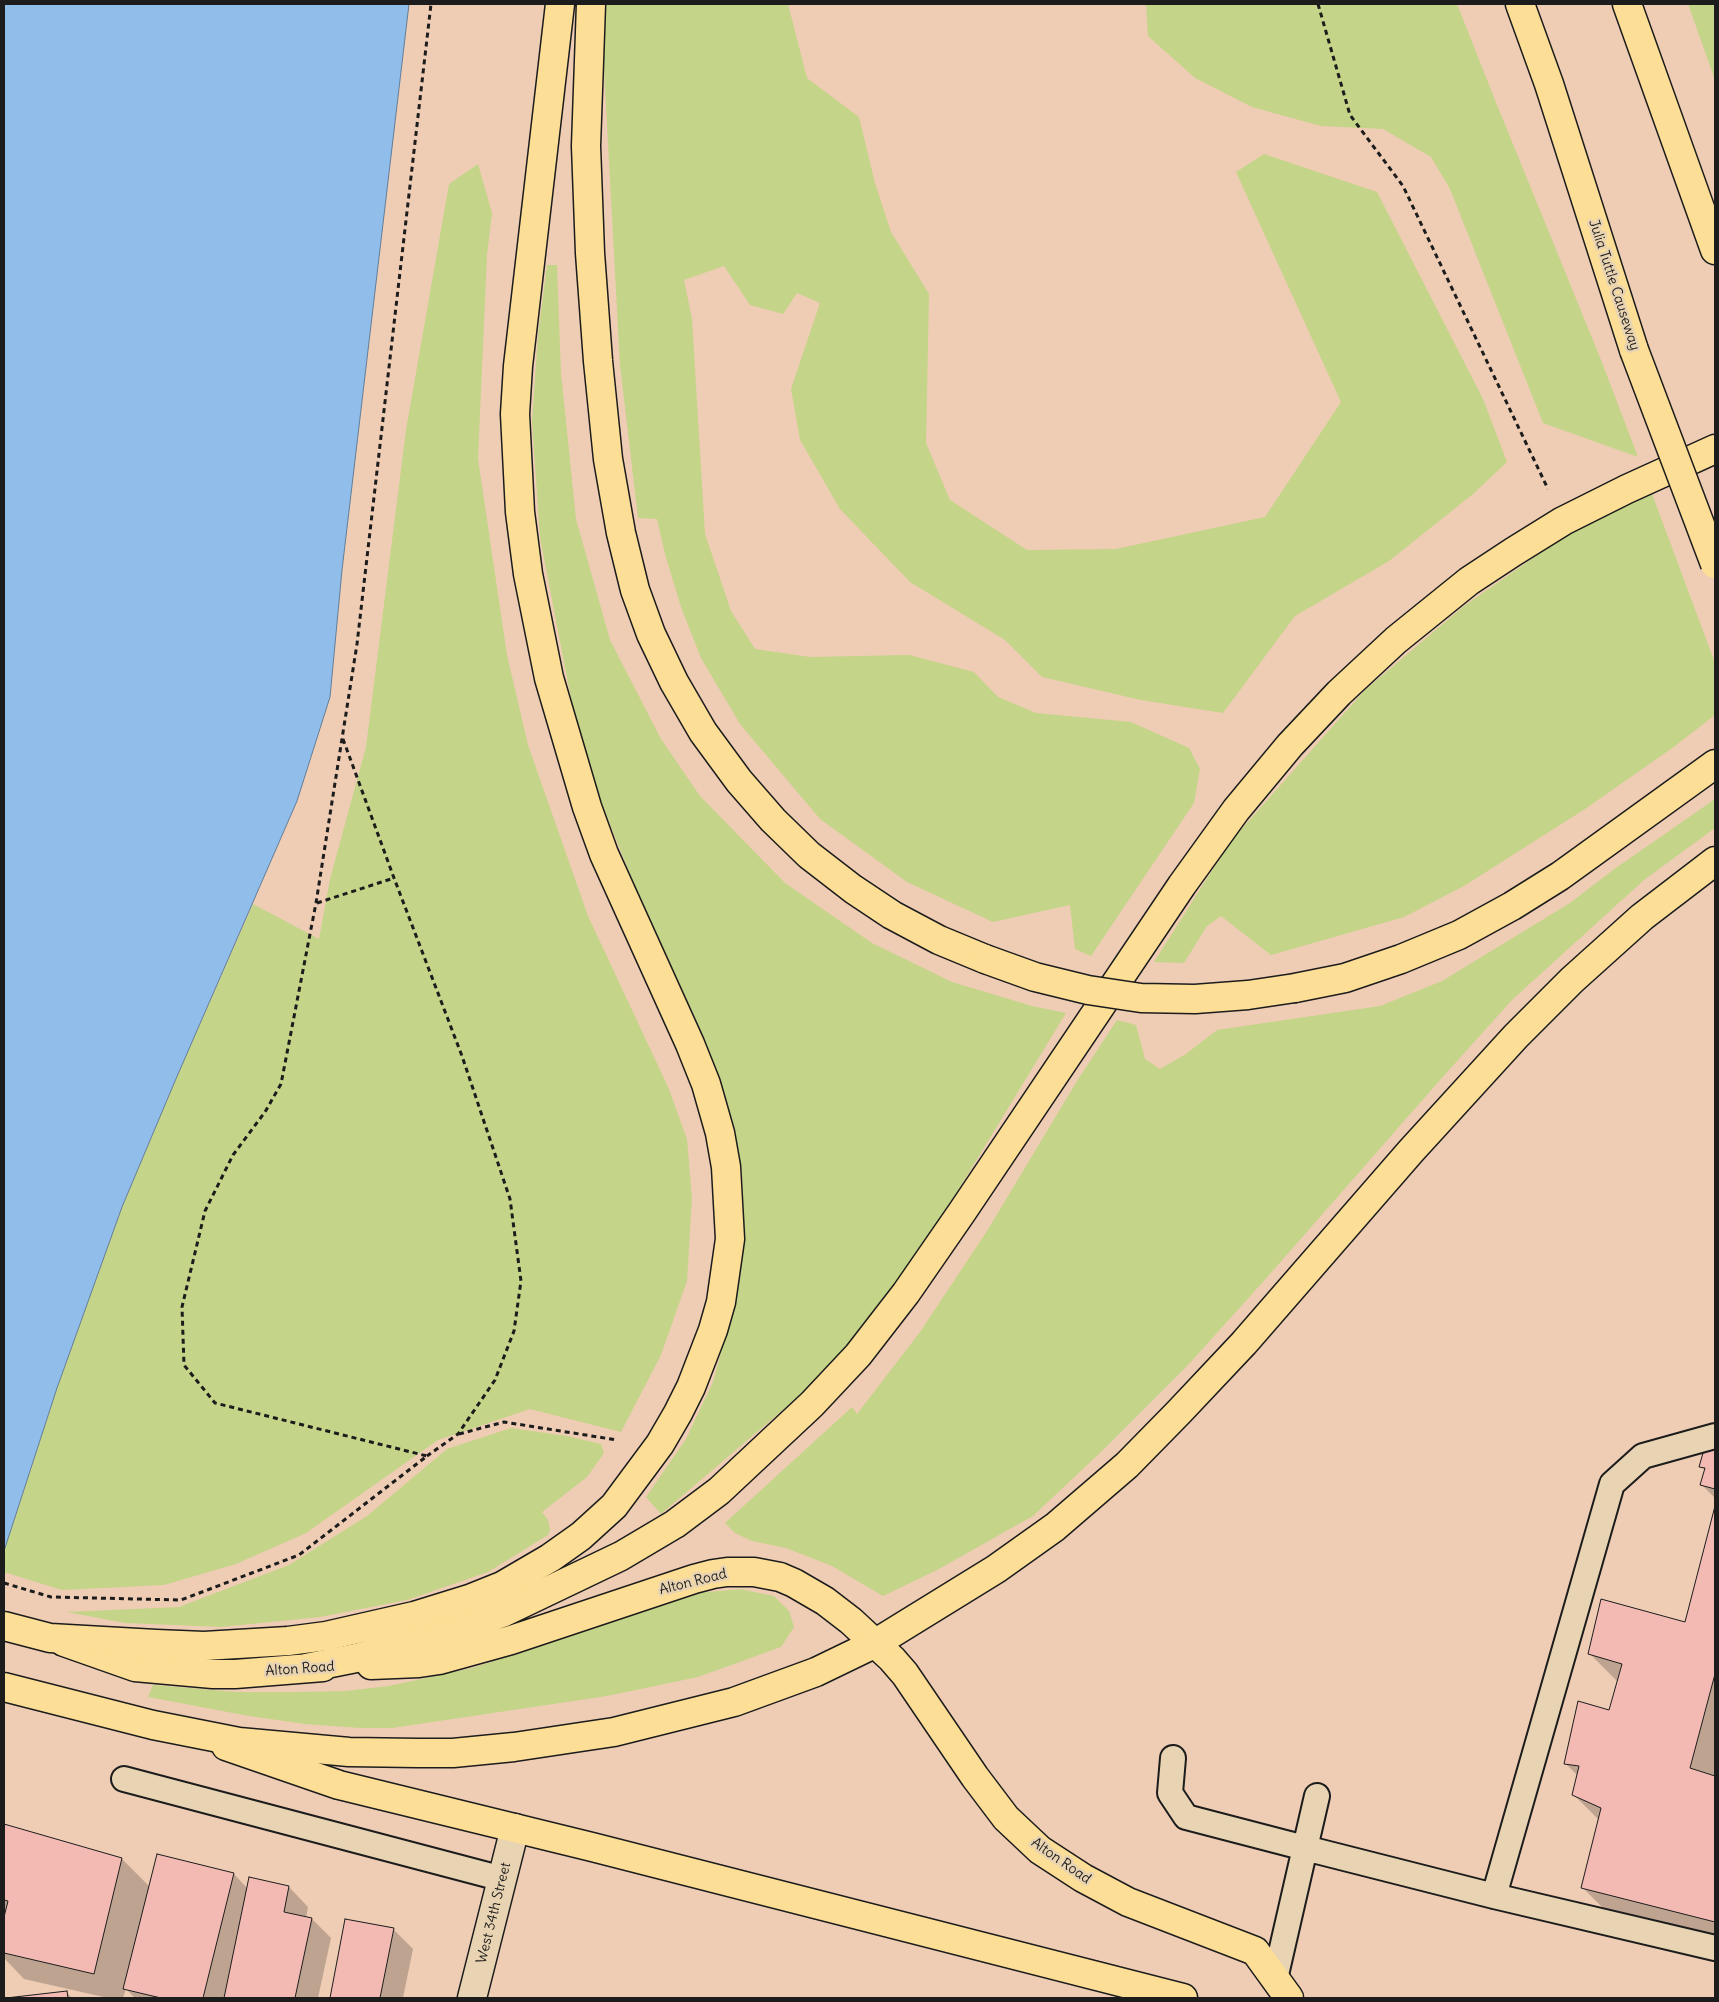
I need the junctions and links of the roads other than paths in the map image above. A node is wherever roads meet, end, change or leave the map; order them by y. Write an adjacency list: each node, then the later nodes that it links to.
1 (560, 4): 12 (main road)
2 (591, 4): 8 (main road, bridge)
3 (1520, 4): 7 (main road, Julia Tuttle Causeway, bridge)
4 (1627, 4): 5 (main road)
5 (1715, 250)
6 (1715, 449): 14 (main road)
7 (1715, 564)
8 (1715, 764)
9 (1715, 861): 13 (main road)
10 (1715, 1436): 23 (lane)
11 (4, 1626): 12 (main road, Alton Road)
12 (50, 1638): 14 (main road, Alton Road)
13 (876, 1643): 14 (main road, Alton Road); 16 (main road); 25 (main road, Alton Road)
14 (306, 1668)
15 (4, 1688): 16 (main road)
16 (186, 1732): 20 (main road)
17 (1173, 1758): 21 (lane)
18 (124, 1779): 22 (lane)
19 (1318, 1796): 21 (lane)
20 (515, 1828): 22 (street, West 34th Street); 27 (main road)
21 (1305, 1848): 23 (lane); 25 (lane)
22 (503, 1879): 26 (street, West 34th Street)
23 (1494, 1896): 24 (lane)
24 (1715, 1948)
25 (1282, 1988)
26 (472, 1998)
27 (1183, 1998)

